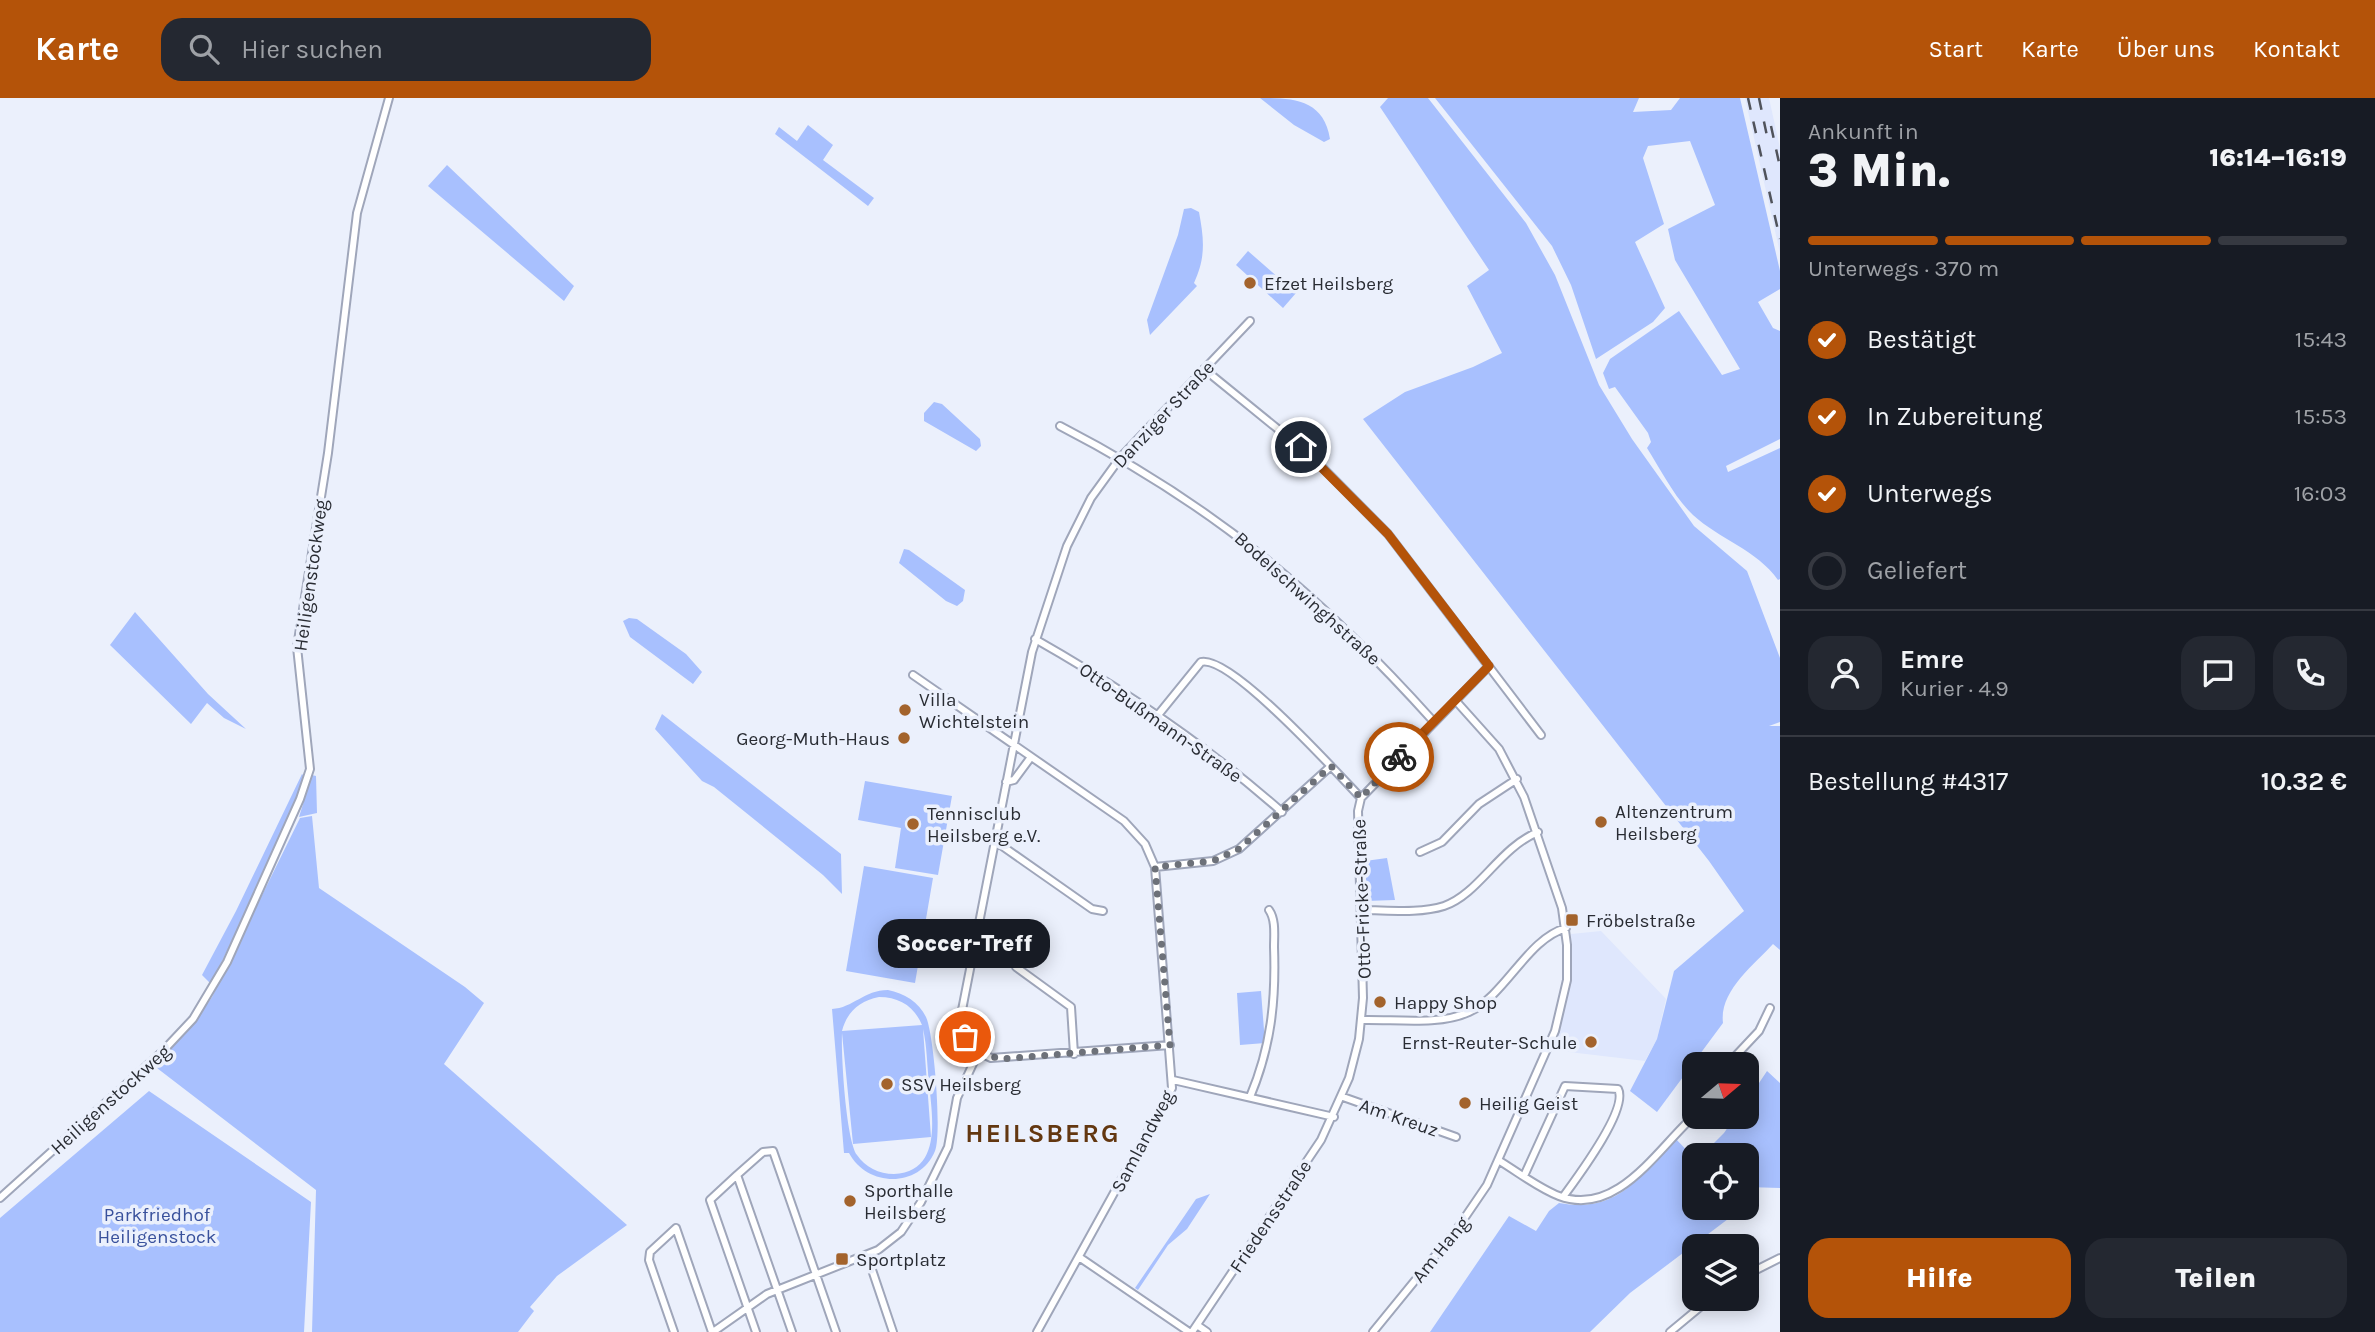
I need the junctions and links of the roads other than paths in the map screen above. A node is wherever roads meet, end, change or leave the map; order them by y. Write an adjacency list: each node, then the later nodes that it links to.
1 (389, 98): 45 (street, Heiligenstockweg)
2 (1250, 321): 3 (street, Danziger Straße)
3 (1204, 369): 5 (street, Danziger Straße); 7 (street)
4 (1060, 426): 5 (street, Bodelschwinghstraße)
5 (1120, 458): 6 (street, Danziger Straße); 11 (street, Bodelschwinghstraße)
6 (1035, 639): 10 (street, Otto-Bußmann-Straße); 13 (street, Danziger Straße)
7 (1489, 666): 9 (street, Otto-Fricke-Straße); 12 (street)
8 (913, 675): 13 (street, Samlandweg)
9 (1456, 701): 11 (street, Otto-Fricke-Straße); 16 (street, Am Hang)
10 (1158, 715): 15 (street); 19 (street, Otto-Bußmann-Straße)
11 (1434, 722): 18 (street, Otto-Fricke-Straße)
12 (1541, 735)
13 (1013, 744): 14 (street, Samlandweg); 17 (street, Danziger Straße)
14 (1031, 757): 17 (street); 23 (street, Samlandweg)
15 (1331, 766): 18 (street); 19 (street)
16 (1517, 779): 20 (street, Am Hang); 22 (street)
17 (1006, 782): 21 (street, Danziger Straße)
18 (1361, 798): 25 (street, Otto-Fricke-Straße)
19 (1282, 812): 23 (street)
20 (1538, 832): 25 (street); 27 (street, Am Hang)
21 (995, 841): 26 (street); 33 (street, Danziger Straße)
22 (1420, 852)
23 (1155, 867): 31 (street, Samlandweg)
24 (1269, 910): 36 (street)
25 (1362, 910): 30 (street, Otto-Fricke-Straße)
26 (1103, 911)
27 (1566, 928): 30 (street); 41 (street, Am Hang)
28 (1016, 967): 34 (street)
29 (1770, 1007): 32 (street)
30 (1362, 1020): 37 (street, Otto-Fricke-Straße)
31 (1170, 1045): 34 (street); 35 (street, Samlandweg)
32 (1739, 1052)
33 (978, 1053): 34 (street); 46 (street)
34 (1074, 1054)
35 (1173, 1080): 36 (street); 47 (street, Samlandweg)
36 (1250, 1097): 38 (street)
37 (1343, 1097): 38 (street, Friedensstraße); 40 (street, Am Kreuz)
38 (1334, 1117): 54 (street, Friedensstraße)
39 (1682, 1128): 44 (street)
40 (1456, 1137)
41 (1498, 1160): 43 (street); 64 (street, Am Hang)
42 (737, 1175): 50 (street); 51 (street); 52 (street)
43 (1524, 1176): 44 (street); 44 (street)
44 (1563, 1197)
45 (0, 1198)
46 (867, 1255): 50 (street); 60 (street)
47 (1079, 1257): 61 (street, Samlandweg); 62 (street)
48 (1780, 1258): 49 (street)
49 (1759, 1268)
50 (816, 1274): 51 (street); 59 (street)
51 (778, 1289): 52 (street); 58 (street)
52 (747, 1306): 56 (street); 57 (street)
53 (1695, 1311): 65 (street)
54 (1197, 1325): 62 (street, Friedensstraße); 63 (street)
55 (674, 1332): 56 (street)
56 (713, 1332)
57 (756, 1332)
58 (792, 1332)
59 (836, 1332)
60 (893, 1332)
61 (1037, 1332)
62 (1190, 1332)
63 (1207, 1332)
64 (1373, 1332)
65 (1670, 1332)

